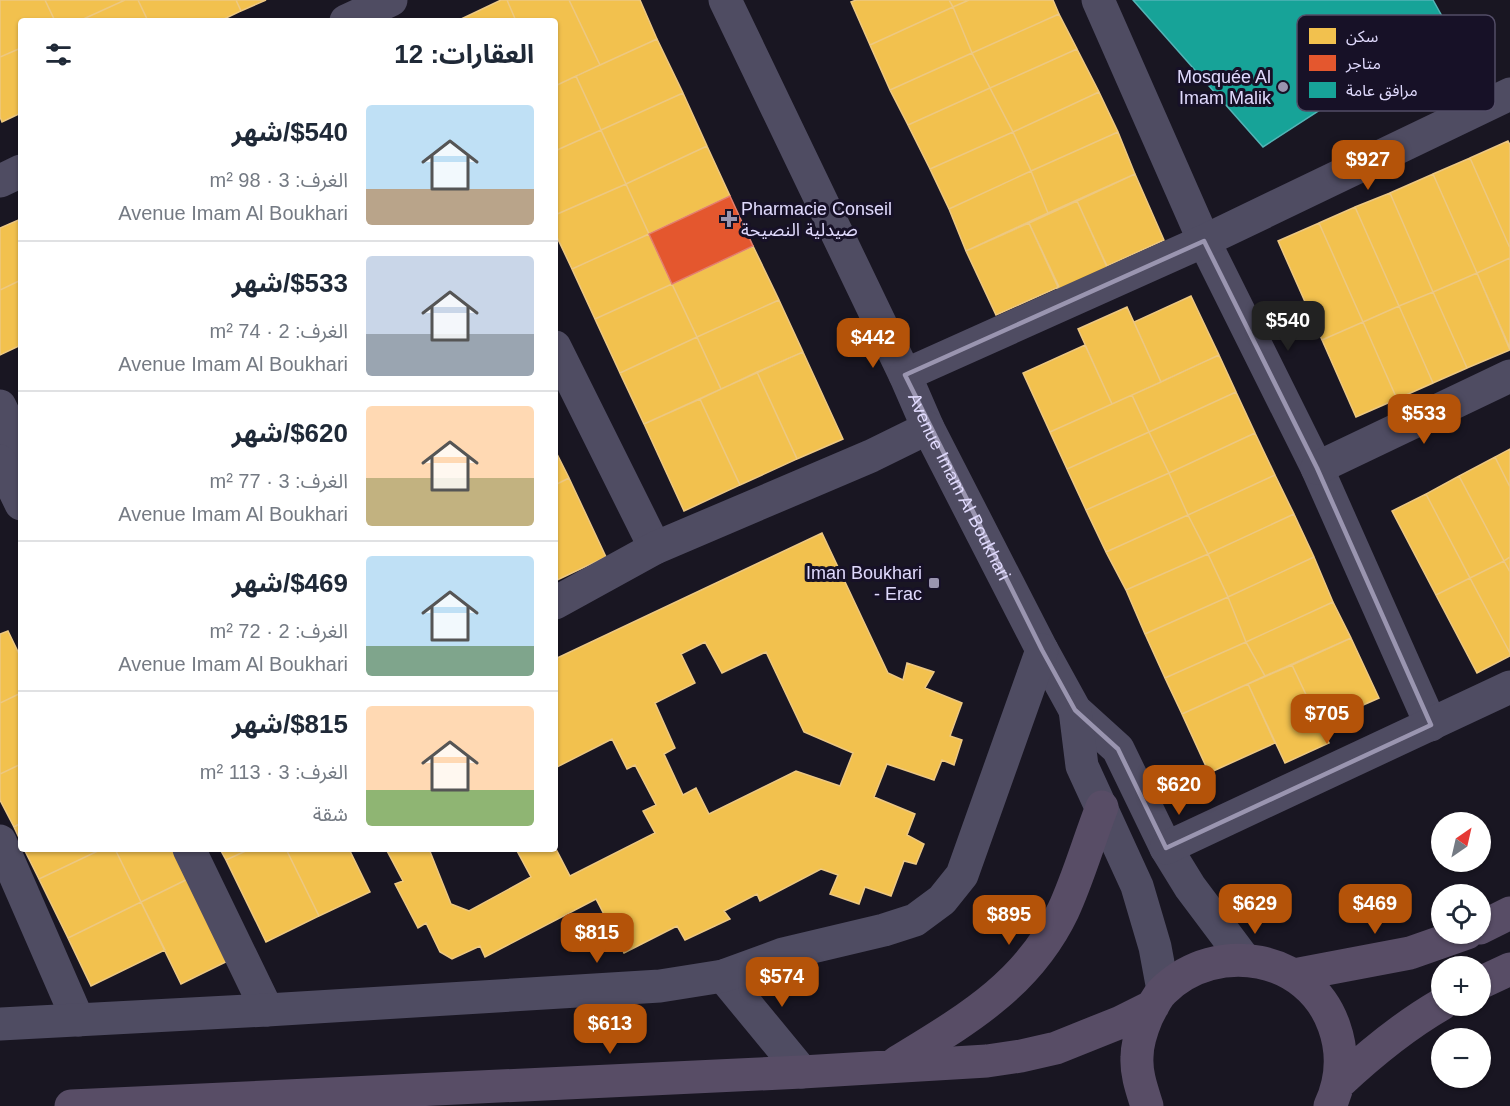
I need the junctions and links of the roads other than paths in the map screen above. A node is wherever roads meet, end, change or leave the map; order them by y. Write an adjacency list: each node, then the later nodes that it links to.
1 (392, 0): 4 (street); 5 (street)
2 (725, 0): 13 (street, Avenue Imam Al Boukhari)
3 (1098, 0): 11 (street)
4 (353, 18)
5 (401, 18)
6 (1510, 94): 7 (street)
7 (1495, 101)
8 (1475, 111): 11 (street)
9 (18, 172): 10 (street)
10 (0, 181)
11 (1204, 241): 13 (street); 18 (street)
12 (558, 353): 20 (street)
13 (905, 375): 16 (street, Avenue Imam Al Boukhari)
14 (1510, 376): 18 (street)
15 (0, 406): 17 (street)
16 (928, 428): 20 (street); 22 (street, Avenue Imam Al Boukhari)
17 (10, 454): 19 (street)
18 (1317, 468): 25 (street)
19 (18, 490)
20 (655, 548): 21 (street)
21 (558, 601)
22 (1042, 651): 24 (street, Avenue Imam Al Boukhari); 36 (street)
23 (1510, 687): 25 (street)
24 (1075, 710): 26 (street, Avenue Imam Al Boukhari); 28 (street, Avenue Imam Al Boukhari)
25 (1431, 725): 28 (street)
26 (1102, 807): 38 (street, Avenue Imam Al Boukhari); 43 (main road)
27 (0, 842): 41 (street)
28 (1166, 848): 33 (street, Avenue Imam Al Boukhari)
29 (190, 852): 39 (street)
30 (1510, 913): 31 (main road)
31 (1491, 922)
32 (1436, 944): 35 (main road)
33 (1244, 959): 35 (main road); 38 (main road)
34 (1510, 969): 37 (main road)
35 (1294, 975): 45 (main road)
36 (723, 976): 39 (street); 44 (street)
37 (1491, 978)
38 (1158, 998): 43 (main road); 47 (main road)
39 (267, 1010): 41 (street)
40 (1431, 1011): 45 (main road)
41 (78, 1020): 42 (street)
42 (0, 1024)
43 (892, 1066): 44 (main road)
44 (802, 1072): 46 (main road)
45 (1334, 1094)
46 (71, 1106)
47 (1147, 1106)

